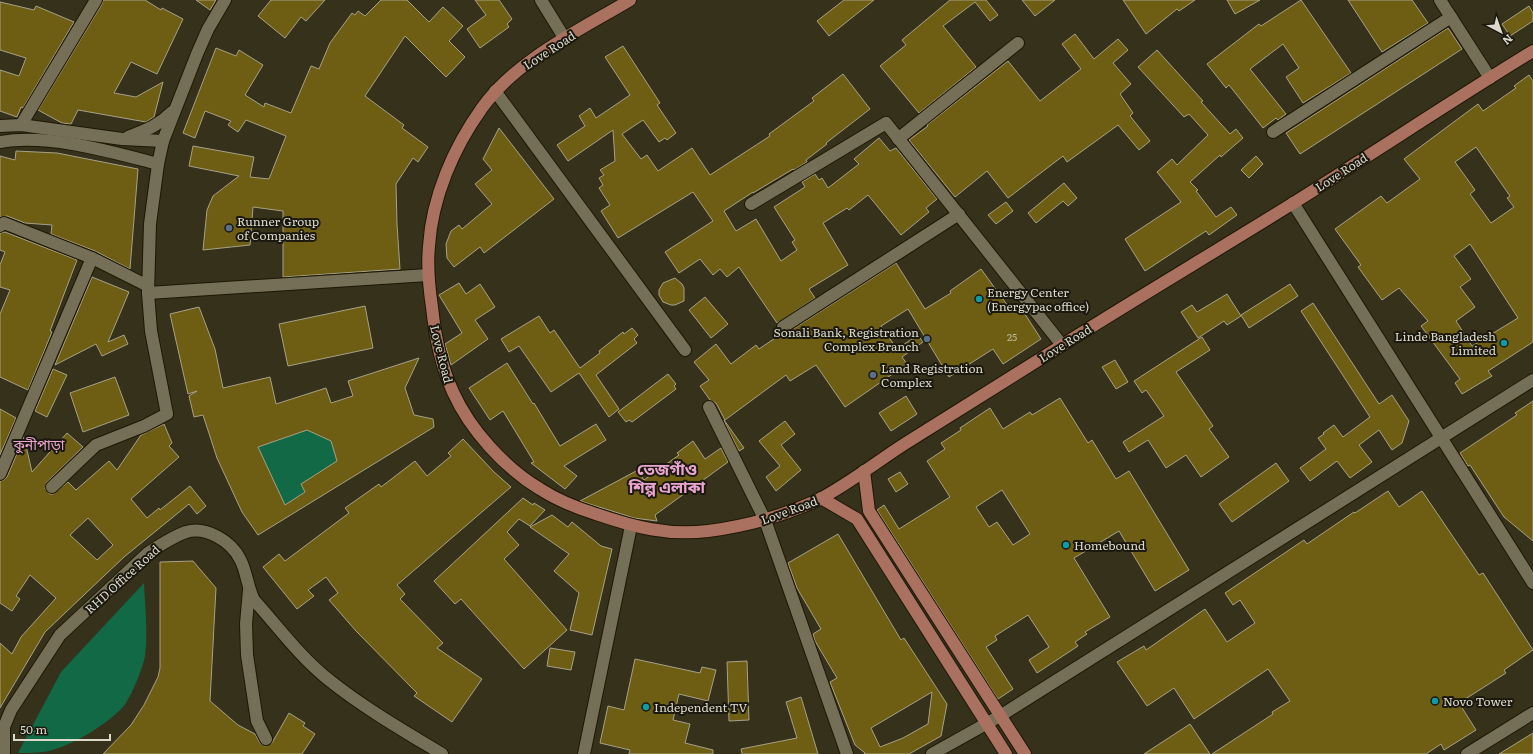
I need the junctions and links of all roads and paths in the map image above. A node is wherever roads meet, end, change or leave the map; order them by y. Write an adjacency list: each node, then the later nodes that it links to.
1 (96, 0): 13 (street)
2 (225, 0): 12 (street)
3 (541, 0): 7 (street)
4 (630, 0): 7 (main road, Love Road)
5 (1440, 0): 6 (street)
6 (1451, 17): 10 (street); 15 (street)
7 (565, 39): 11 (main road, Love Road)
8 (1018, 43): 17 (street)
9 (1533, 51): 10 (main road, Love Road)
10 (1490, 78): 21 (main road, Love Road)
11 (495, 91): 26 (main road, Love Road); 30 (street)
12 (174, 110): 16 (street); 18 (street)
13 (21, 125): 14 (street); 16 (street)
14 (0, 126)
15 (1273, 132)
16 (122, 139): 18 (street)
17 (898, 139): 22 (street); 23 (street)
18 (163, 141): 20 (street)
19 (0, 142): 20 (street)
20 (158, 164): 27 (street)
21 (1293, 203): 29 (main road, Love Road); 33 (street)
22 (751, 204)
23 (959, 214): 28 (street); 29 (street)
24 (0, 226): 25 (street)
25 (92, 258): 27 (street); 35 (street)
26 (428, 275): 27 (street); 41 (main road, Love Road)
27 (148, 289): 36 (street)
28 (783, 327)
29 (1062, 345): 34 (main road, Love Road)
30 (685, 350)
31 (1533, 380): 33 (street)
32 (709, 407): 40 (street)
33 (1441, 437): 42 (street); 45 (street)
34 (864, 470): 37 (main road, Love Road); 38 (main road)
35 (0, 474)
36 (52, 487)
37 (821, 498): 39 (main road); 40 (main road, Love Road)
38 (869, 510): 39 (main road); 45 (main road)
39 (857, 519): 46 (main road)
40 (765, 520): 41 (main road, Love Road); 51 (street)
41 (631, 526): 50 (street)
42 (1533, 584)
43 (249, 590): 47 (street); 48 (street, RHD Office Road); 49 (street, RHD Office Road)
44 (1533, 713): 55 (street)
45 (1000, 716): 46 (street); 54 (main road)
46 (986, 723): 52 (street); 53 (main road)
47 (266, 739)
48 (4, 754)
49 (442, 754)
50 (584, 754)
51 (847, 754)
52 (932, 754)
53 (1006, 754)
54 (1024, 754)
55 (1467, 754)

